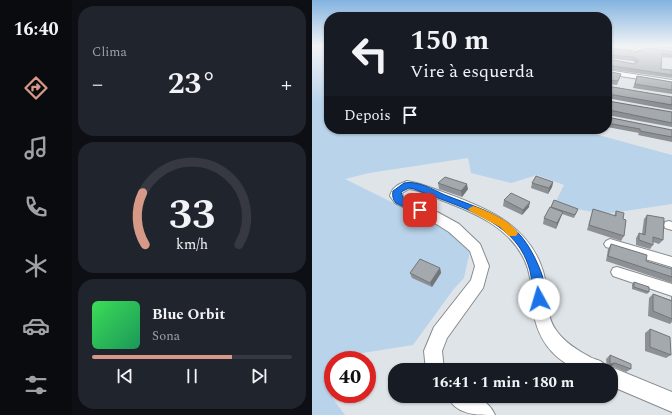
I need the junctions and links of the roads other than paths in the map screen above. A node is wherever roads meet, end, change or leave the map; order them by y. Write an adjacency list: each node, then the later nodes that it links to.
1 (612, 73): 2 (street)
2 (672, 82)
3 (610, 244): 4 (street)
4 (672, 262)
5 (617, 272): 6 (street)
6 (672, 290)
7 (432, 363): 8 (street)
8 (584, 363)
9 (618, 379): 10 (street)
10 (672, 402)
11 (467, 403): 12 (street)
12 (485, 415)

